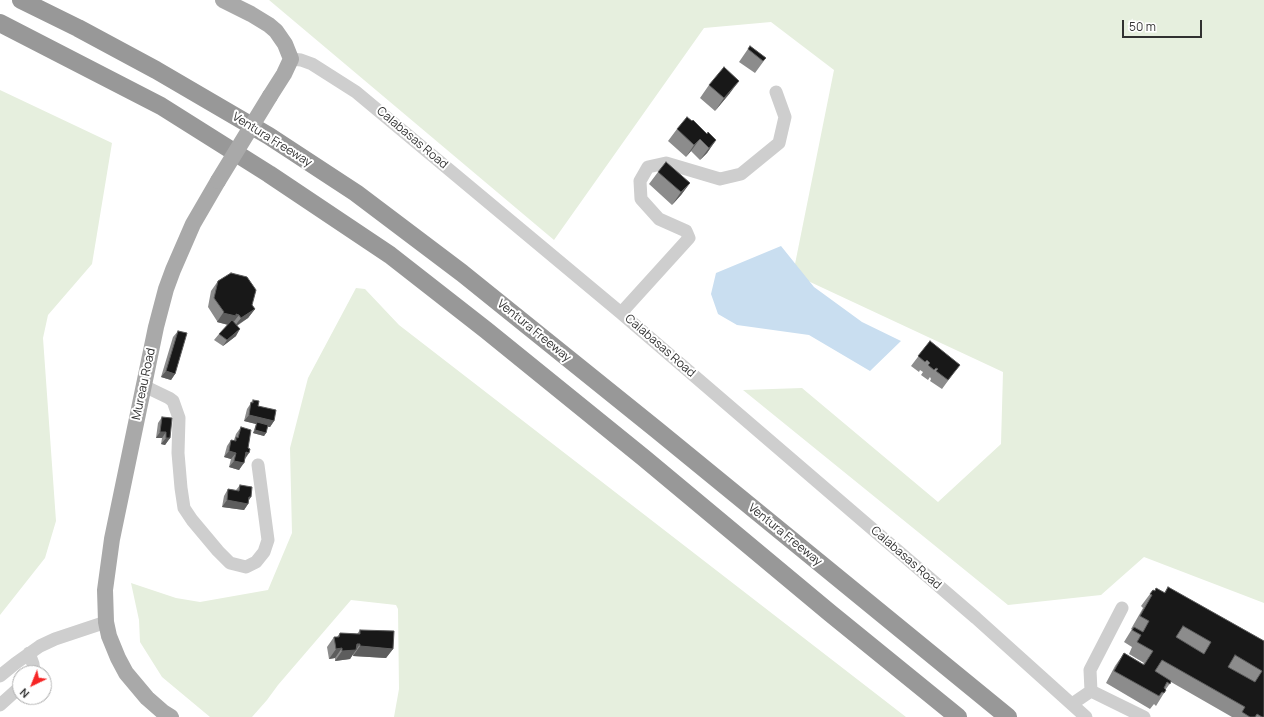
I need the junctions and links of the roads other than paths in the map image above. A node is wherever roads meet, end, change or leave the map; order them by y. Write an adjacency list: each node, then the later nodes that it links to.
1 (21, 0): 20 (highway, Ventura Freeway)
2 (223, 0): 4 (main road)
3 (0, 23): 19 (highway)
4 (291, 59): 6 (street, Calabasas Road); 7 (main road, Mureau Road, bridge)
5 (776, 92): 6 (street)
6 (621, 313): 16 (street, Calabasas Road)
7 (144, 386): 8 (street); 10 (main road, Mureau Road)
8 (258, 465)
9 (1122, 608): 14 (street)
10 (106, 622): 11 (street); 18 (main road, Mureau Road)
11 (30, 653): 12 (street); 13 (street)
12 (33, 665)
13 (0, 676)
14 (1091, 690): 16 (street); 22 (street)
15 (12, 694): 17 (street)
16 (1072, 704): 21 (street, Calabasas Road)
17 (0, 705)
18 (171, 717)
19 (958, 717)
20 (1008, 717)
21 (1086, 717)
22 (1144, 717)

